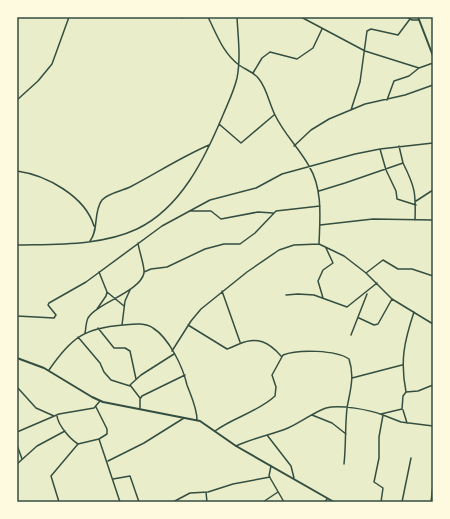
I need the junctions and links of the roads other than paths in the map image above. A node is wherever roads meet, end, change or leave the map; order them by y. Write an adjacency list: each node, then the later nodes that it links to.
1 (70, 17): 18 (street)
2 (208, 17): 14 (street)
3 (237, 17): 14 (street)
4 (301, 17): 9 (street)
5 (407, 17): 7 (street)
6 (418, 17): 8 (street)
7 (410, 20): 8 (street); 11 (street)
8 (419, 20): 10 (street)
9 (322, 29): 11 (street); 16 (street)
10 (432, 49): 12 (street)
11 (365, 51): 15 (street); 20 (street)
12 (433, 56)
13 (433, 63): 15 (street)
14 (238, 65): 16 (street); 22 (street)
15 (419, 68): 19 (street)
16 (253, 72): 21 (street)
17 (433, 85): 19 (street)
18 (17, 100)
19 (387, 100): 20 (street)
20 (351, 110): 25 (street)
21 (275, 115): 22 (street); 25 (street)
22 (219, 124): 24 (street)
23 (433, 143): 26 (street)
24 (209, 145): 42 (street); 43 (street)
25 (294, 146): 29 (street)
26 (399, 146): 27 (street); 28 (street)
27 (380, 149): 29 (street); 30 (street)
28 (403, 163): 30 (street); 34 (street)
29 (310, 167): 33 (street); 37 (street)
30 (386, 170): 33 (street); 35 (street)
31 (17, 171): 42 (street)
32 (433, 190): 34 (street)
33 (318, 191): 36 (street)
34 (416, 202): 35 (street)
35 (416, 205): 40 (street)
36 (320, 206): 38 (street); 41 (street)
37 (189, 211): 38 (street); 44 (street)
38 (273, 213): 49 (street)
39 (433, 220): 40 (street)
40 (415, 221): 41 (street)
41 (320, 225): 45 (street)
42 (95, 228): 43 (street)
43 (90, 241): 46 (street)
44 (138, 243): 48 (street); 49 (street)
45 (319, 244): 47 (street); 54 (street)
46 (17, 245)
47 (326, 248): 50 (street); 58 (street)
48 (99, 272): 55 (street); 64 (street)
49 (144, 272): 53 (street)
50 (366, 273): 51 (street); 52 (street)
51 (433, 276)
52 (377, 283): 56 (street); 60 (street)
53 (130, 288): 59 (street); 61 (street)
54 (222, 291): 68 (street); 73 (street)
55 (107, 292): 59 (street); 62 (street)
56 (367, 292): 58 (street); 65 (street)
57 (286, 295): 58 (street)
58 (323, 298)
59 (115, 299): 61 (street); 62 (street)
60 (392, 299): 63 (street); 65 (street)
61 (124, 306): 67 (street)
62 (96, 310): 70 (street)
63 (415, 311): 66 (street); 78 (street)
64 (17, 316)
65 (359, 318): 71 (street)
66 (433, 324)
67 (122, 325): 69 (street); 74 (street)
68 (188, 325): 73 (street); 74 (street)
69 (98, 328): 70 (street); 82 (street)
70 (85, 333): 72 (street)
71 (351, 335)
72 (78, 337): 79 (street); 84 (street)
73 (240, 343): 76 (street)
74 (172, 351): 75 (street)
75 (174, 354): 80 (street); 82 (street)
76 (281, 356): 81 (street); 102 (street)
77 (17, 358): 79 (street)
78 (402, 365): 81 (street); 86 (street)
79 (49, 370): 88 (street)
80 (185, 375): 87 (street); 98 (street)
81 (352, 378): 91 (street)
82 (136, 380): 84 (street)
83 (433, 384): 86 (street)
84 (130, 386): 87 (street)
85 (17, 387): 94 (street)
86 (406, 392): 92 (street)
87 (140, 398): 90 (street)
88 (100, 401): 89 (street); 90 (street)
89 (96, 407): 94 (street); 106 (street)
90 (140, 408): 97 (street)
91 (348, 408): 93 (street); 95 (street); 104 (street)
92 (402, 409): 93 (street); 99 (street)
93 (379, 414): 96 (street)
94 (56, 416): 101 (street); 103 (street)
95 (312, 416): 104 (street); 105 (street)
96 (383, 416): 99 (street); 132 (street)
97 (184, 418): 98 (street); 112 (street)
98 (197, 420): 102 (street)
99 (407, 423): 100 (street)
100 (433, 426)
101 (65, 431): 107 (street); 111 (street)
102 (215, 431): 109 (street)
103 (17, 432)
104 (347, 434): 114 (street)
105 (267, 435): 109 (street); 118 (street)
106 (99, 439): 107 (street); 112 (street)
107 (78, 444): 123 (street)
108 (17, 445): 111 (street)
109 (236, 446): 115 (street)
110 (411, 458): 133 (street)
111 (22, 459): 113 (street)
112 (107, 462): 117 (street)
113 (17, 464)
114 (344, 464)
115 (271, 466): 116 (street); 118 (street)
116 (270, 477): 120 (street); 121 (street)
117 (113, 479): 124 (street); 125 (street)
118 (294, 480): 122 (street)
119 (433, 485): 134 (street)
120 (278, 491): 128 (street); 129 (street)
121 (206, 492): 126 (street); 127 (street)
122 (327, 499): 130 (street); 131 (street)
123 (59, 502)
124 (120, 502)
125 (139, 502)
126 (173, 502)
127 (208, 502)
128 (263, 502)
129 (284, 502)
130 (325, 502)
131 (334, 502)
132 (381, 502)
133 (402, 502)
134 (431, 502)

